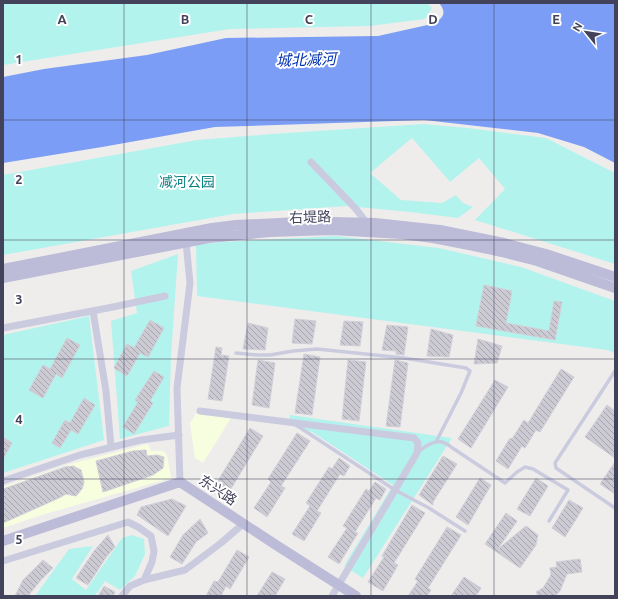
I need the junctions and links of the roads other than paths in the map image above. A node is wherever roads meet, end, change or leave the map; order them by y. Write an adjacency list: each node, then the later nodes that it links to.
1 (311, 162): 2 (street)
2 (366, 222): 4 (main road, 右堤路); 5 (main road, 右堤路)
3 (186, 242): 6 (main road, 右堤路); 7 (main road, 右堤路); 15 (street)
4 (3, 268)
5 (615, 277)
6 (3, 278)
7 (615, 288)
8 (165, 296): 9 (street)
9 (93, 311): 10 (street); 17 (street)
10 (3, 328)
11 (236, 353): 16 (lane)
12 (615, 371): 22 (lane)
13 (200, 411): 14 (street)
14 (292, 422): 18 (street); 21 (lane)
15 (179, 435): 17 (street); 20 (street)
16 (436, 442): 18 (lane); 23 (lane)
17 (111, 447): 19 (street)
18 (417, 453): 21 (street)
19 (3, 481)
20 (180, 482): 24 (main road, 东兴路); 26 (main road, 东兴路)
21 (396, 490): 25 (lane); 29 (street)
22 (615, 508)
23 (549, 521)
24 (242, 524): 28 (street); 29 (main road, 东兴路)
25 (466, 531)
26 (3, 541)
27 (3, 561): 28 (street)
28 (144, 580): 30 (street)
29 (339, 585): 31 (street); 32 (main road, 东兴路)
30 (122, 596)
31 (332, 596)
32 (356, 596)

